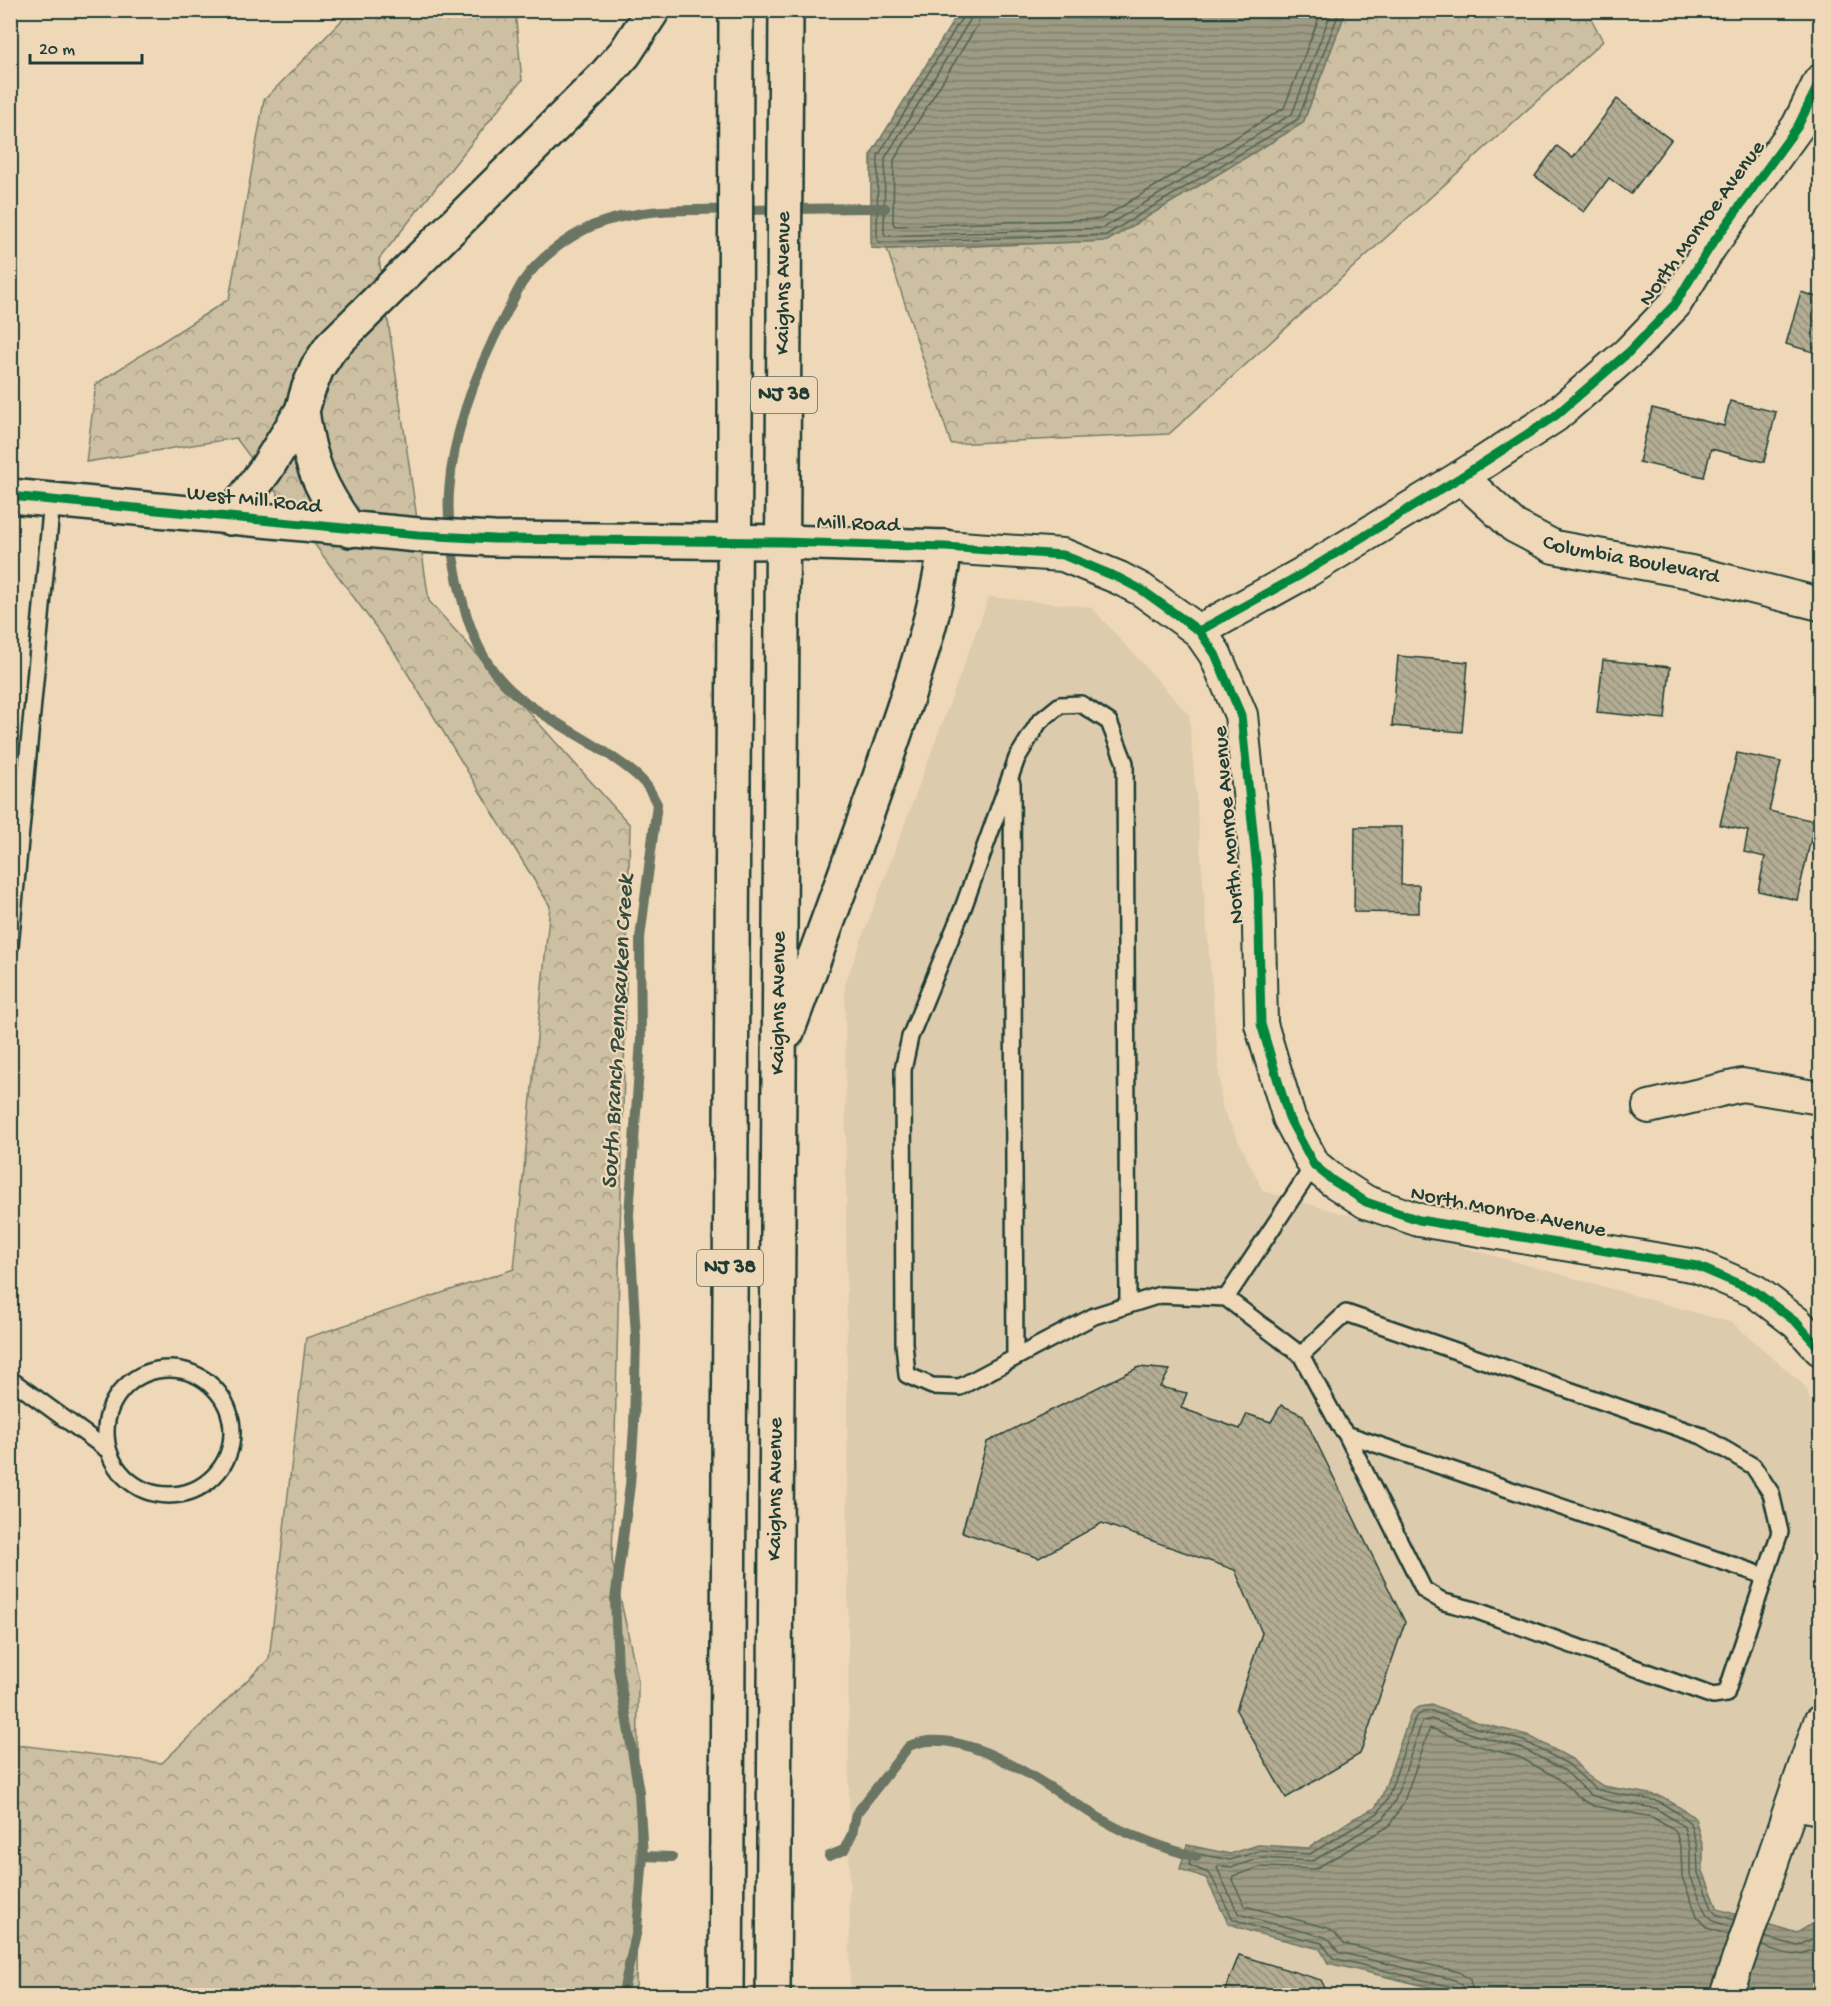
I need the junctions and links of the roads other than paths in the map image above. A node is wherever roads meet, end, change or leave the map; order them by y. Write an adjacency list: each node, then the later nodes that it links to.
1 (653, 10): 6 (main road)
2 (736, 10): 13 (main road, Kaighns Avenue / NJ 38)
3 (786, 10): 14 (main road, Kaighns Avenue / NJ 38)
4 (1821, 81): 5 (street, North Monroe Avenue)
5 (1809, 129): 7 (street, North Monroe Avenue)
6 (302, 411): 10 (main road); 11 (main road)
7 (1461, 477): 16 (street, Columbia Boulevard); 17 (street, North Monroe Avenue)
8 (10, 496): 9 (main road, West Mill Road)
9 (52, 500): 10 (main road, West Mill Road); 19 (lane)
10 (230, 518): 11 (main road, West Mill Road)
11 (350, 530): 12 (main road, West Mill Road)
12 (494, 539): 13 (main road, Mill Road)
13 (735, 541): 14 (main road, Mill Road); 35 (main road, Kaighns Avenue / NJ 38)
14 (783, 542): 15 (main road, Mill Road); 20 (main road, Kaighns Avenue / NJ 38)
15 (945, 547): 17 (street, Mill Road); 20 (main road)
16 (1821, 604)
17 (1199, 631): 23 (street, North Monroe Avenue)
18 (1012, 773): 25 (lane); 28 (lane); 28 (lane)
19 (10, 947)
20 (779, 1053): 36 (main road, Kaighns Avenue / NJ 38)
21 (1821, 1098): 22 (street)
22 (1649, 1107)
23 (1314, 1165): 24 (lane); 26 (street, North Monroe Avenue)
24 (1226, 1298): 25 (lane); 27 (lane)
25 (1128, 1305): 28 (lane)
26 (1821, 1349)
27 (1301, 1355): 30 (lane); 32 (lane)
28 (1015, 1358)
29 (10, 1379): 31 (lane)
30 (1346, 1434): 32 (lane); 32 (lane)
31 (109, 1451): 31 (lane)
32 (1765, 1576)
33 (1821, 1722): 34 (street)
34 (1807, 1805): 37 (street)
35 (726, 1995)
36 (773, 1995)
37 (1726, 1995)

